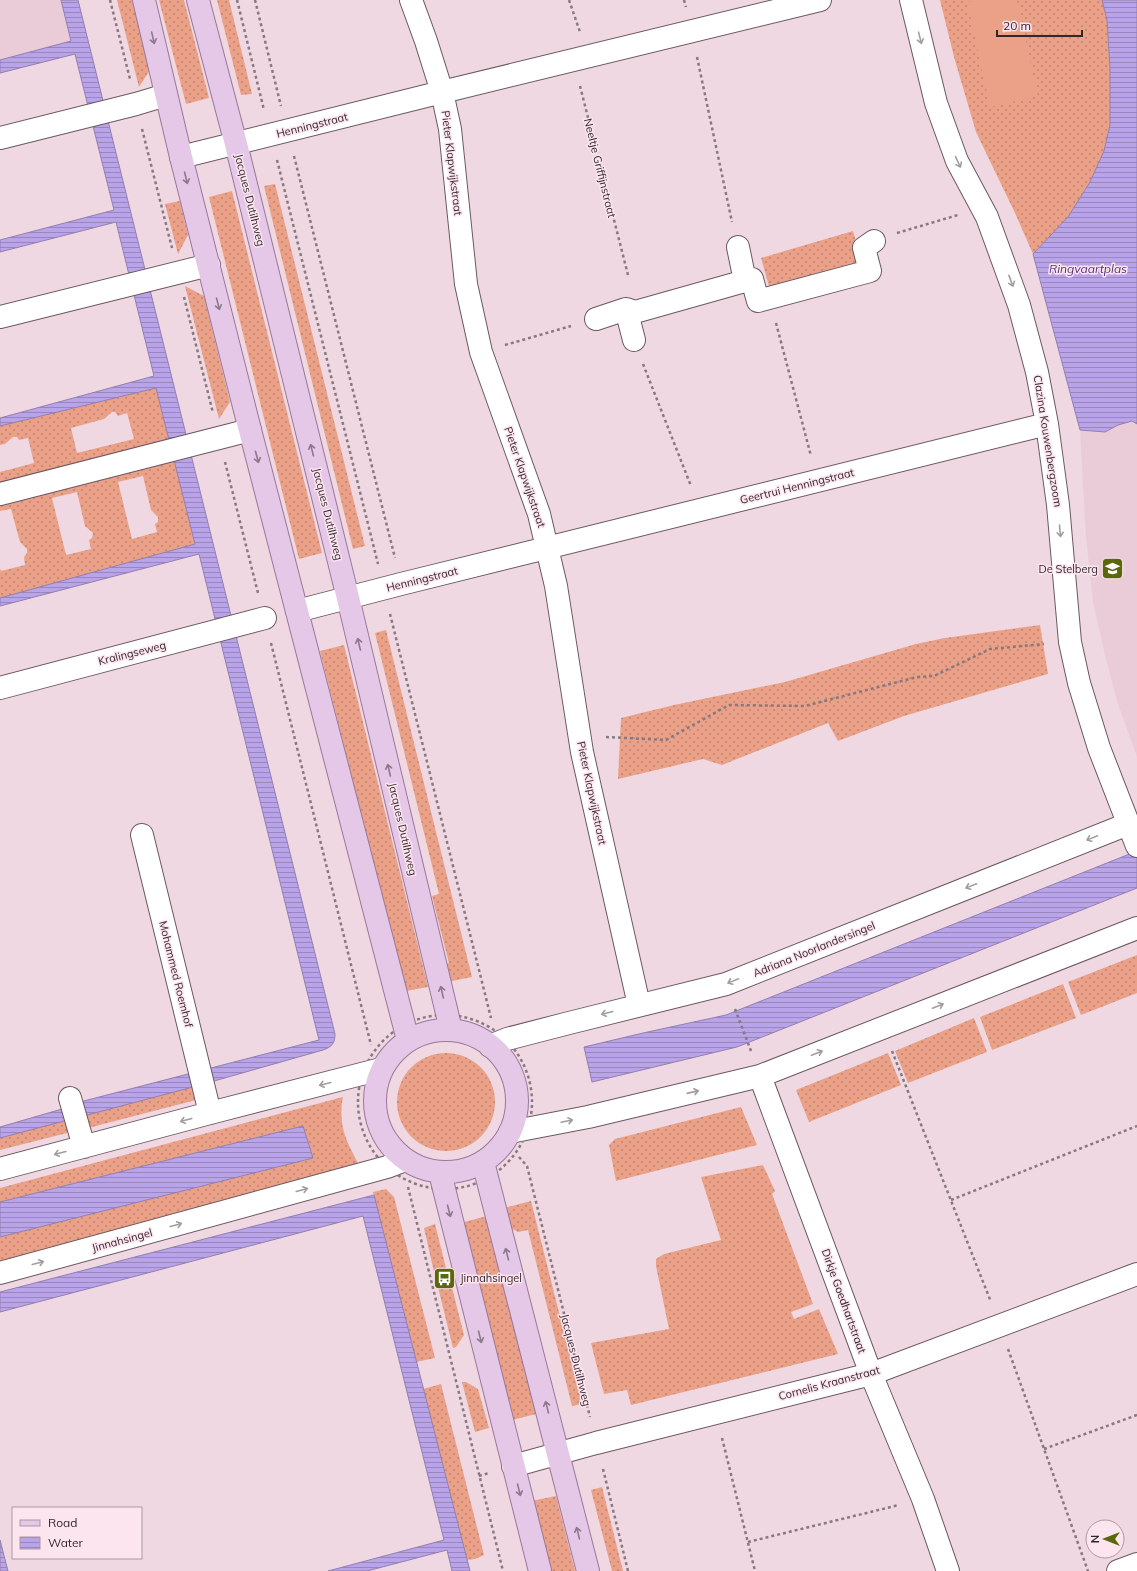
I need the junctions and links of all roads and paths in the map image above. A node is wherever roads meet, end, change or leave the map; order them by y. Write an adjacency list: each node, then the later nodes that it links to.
1 (110, 0): 14 (path)
2 (144, 0): 13 (main road, one-way to 13)
3 (198, 0): 17 (main road, Jacques Dutilhweg)
4 (237, 0): 15 (path)
5 (255, 0): 15 (path)
6 (411, 0): 12 (street, Pieter Klapwijkstraat)
7 (569, 0): 11 (path, Neeltje Griffijnstraat)
8 (820, 0): 10 (street)
9 (911, 0): 19 (street, Clazina Kouwenbergzoom, one-way to 19)
10 (692, 31): 11 (street); 21 (path)
11 (581, 58): 12 (street); 24 (path, Neeltje Griffijnstraat)
12 (442, 92): 15 (street, Henningstraat); 31 (street, Pieter Klapwijkstraat)
13 (166, 94): 14 (street); 18 (main road)
14 (136, 104): 16 (street); 23 (path)
15 (279, 133): 17 (street, Henningstraat); 39 (path); 39 (path)
16 (0, 138)
17 (236, 144): 18 (street, Henningstraat); 40 (main road, Jacques Dutilhweg, one-way to 17)
18 (181, 157): 22 (main road, one-way to 22)
19 (982, 208): 20 (path); 32 (street, Clazina Kouwenbergzoom, one-way to 32)
20 (874, 241): 26 (street)
21 (738, 247): 25 (street)
22 (209, 265): 23 (street); 33 (main road, one-way to 33)
23 (178, 272): 28 (street); 34 (path)
24 (628, 276)
25 (745, 281): 26 (street); 27 (street)
26 (770, 301): 35 (path)
27 (626, 309): 29 (street); 30 (street)
28 (0, 316)
29 (596, 319): 31 (path)
30 (634, 340): 37 (path)
31 (481, 352): 38 (street, Pieter Klapwijkstraat)
32 (1047, 424): 35 (street, Geertrui Henningstraat); 43 (street, Clazina Kouwenbergzoom, one-way to 43)
33 (250, 430): 34 (street); 41 (main road, one-way to 41)
34 (219, 438): 36 (street); 42 (path)
35 (817, 481): 37 (street, Geertrui Henningstraat)
36 (0, 494)
37 (700, 511): 38 (street, Geertrui Henningstraat)
38 (547, 549): 39 (street, Henningstraat); 45 (street, Pieter Klapwijkstraat)
39 (392, 586): 40 (street, Henningstraat); 53 (path)
40 (348, 598): 41 (street, Henningstraat); 52 (main road, Jacques Dutilhweg, one-way to 40)
41 (297, 611): 54 (main road)
42 (265, 618): 44 (street, Kralingseweg); 56 (path)
43 (1070, 642): 45 (path); 47 (street, Clazina Kouwenbergzoom)
44 (0, 688)
45 (579, 736): 49 (street, Pieter Klapwijkstraat)
46 (142, 835): 59 (street, Mohammed Roemhof)
47 (1134, 837): 49 (street, Adriana Noorlandersingel, one-way to 49)
48 (1137, 928): 51 (street, one-way to 48)
49 (639, 1005): 53 (street, Adriana Noorlandersingel, one-way to 53)
50 (734, 1005): 55 (path)
51 (883, 1028): 57 (street, one-way to 51); 68 (path)
52 (451, 1030): 53 (main road); 54 (main road)
53 (496, 1037): 61 (main road); 61 (path)
54 (408, 1040): 56 (main road)
55 (751, 1052)
56 (372, 1065): 59 (street, one-way to 59); 66 (main road); 66 (path)
57 (760, 1076): 61 (street, one-way to 57); 72 (street, Dirkje Goedhartstraat)
58 (73, 1107): 62 (street)
59 (210, 1113): 62 (street, one-way to 62)
60 (1137, 1126): 68 (path)
61 (519, 1130): 64 (main road)
62 (84, 1147): 65 (street, one-way to 65)
63 (516, 1153): 75 (path, Jacques Dutilhweg)
64 (483, 1162): 67 (main road); 77 (main road, one-way to 64)
65 (0, 1169)
66 (399, 1169): 67 (main road); 69 (street, Jinnahsingel, one-way to 66); 82 (path)
67 (440, 1173): 78 (main road, one-way to 78)
68 (951, 1200): 71 (path)
69 (0, 1273)
70 (1137, 1274): 71 (street, Cornelis Kraanstraat)
71 (1000, 1326): 72 (street, Cornelis Kraanstraat); 76 (path)
72 (871, 1374): 73 (street, Cornelis Kraanstraat); 79 (street, Dirkje Goedhartstraat)
73 (716, 1413): 75 (street, Cornelis Kraanstraat); 80 (path)
74 (1137, 1415): 76 (path)
75 (596, 1443): 77 (street, Cornelis Kraanstraat); 85 (path, Jacques Dutilhweg)
76 (1044, 1449): 88 (path)
77 (559, 1453): 78 (street, Cornelis Kraanstraat); 84 (main road, one-way to 77)
78 (513, 1466): 83 (main road, one-way to 83)
79 (923, 1499): 80 (path); 87 (street, Dirkje Goedhartstraat)
80 (748, 1542): 86 (path)
81 (1137, 1564): 89 (street)
82 (503, 1571)
83 (540, 1571)
84 (588, 1571)
85 (628, 1571)
86 (755, 1571)
87 (948, 1571)
88 (1088, 1571)
89 (1118, 1571)

